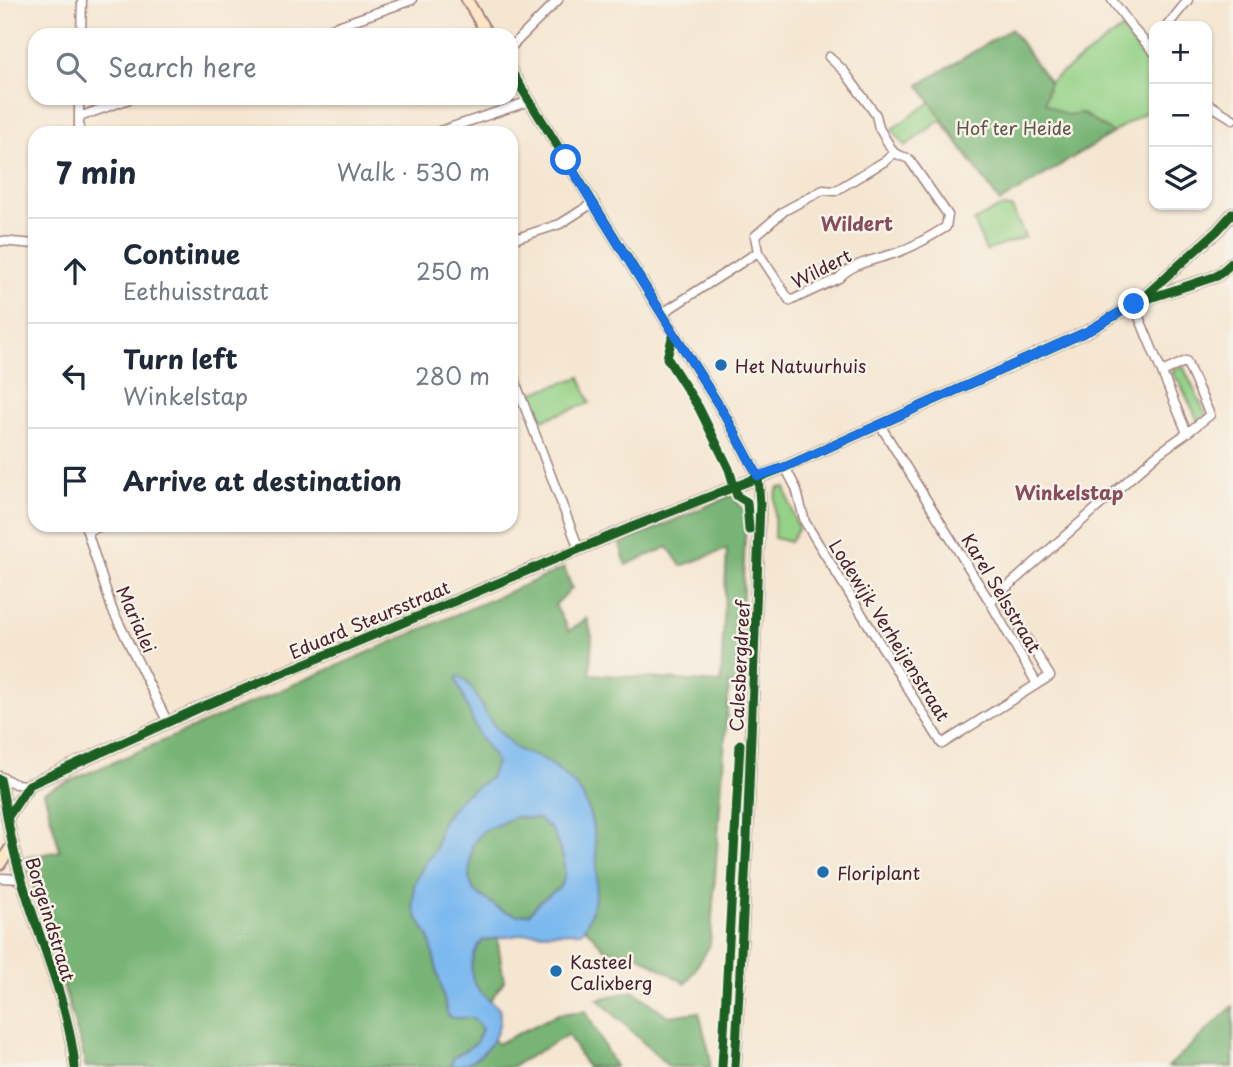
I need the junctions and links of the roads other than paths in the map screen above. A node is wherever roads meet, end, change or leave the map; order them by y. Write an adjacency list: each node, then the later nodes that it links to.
1 (82, 0): 8 (street)
2 (412, 0): 9 (street)
3 (467, 0): 10 (street)
4 (558, 0): 11 (street)
5 (1112, 0): 12 (street)
6 (1188, 0): 7 (street)
7 (1171, 21)
8 (81, 28)
9 (332, 28)
10 (484, 28)
11 (518, 40)
12 (1149, 43)
13 (829, 57): 25 (street, Wildert)
14 (518, 82): 15 (street)
15 (530, 101): 19 (street); 26 (street)
16 (79, 105): 21 (street)
17 (112, 105): 21 (street)
18 (518, 105): 24 (street)
19 (518, 105)
20 (1212, 106): 22 (street)
21 (79, 117): 23 (street)
22 (1233, 118)
23 (79, 126)
24 (455, 126)
25 (894, 153): 31 (street); 31 (street, Wildert)
26 (593, 203): 28 (street); 34 (street)
27 (1233, 213): 33 (street)
28 (518, 238)
29 (0, 242): 30 (street)
30 (28, 244)
31 (758, 252): 34 (street)
32 (1233, 262): 33 (street)
33 (1136, 303): 35 (street); 37 (street)
34 (661, 314): 40 (street)
35 (1162, 372): 38 (street); 38 (street)
36 (518, 397): 42 (street)
37 (880, 425): 39 (street); 44 (street, Karel Selsstraat)
38 (1187, 433): 43 (street)
39 (785, 467): 40 (street); 45 (street, Lodewijk Verheijenstraat)
40 (758, 476): 42 (street, Eduard Steursstraat); 55 (street, Calesbergdreef)
41 (87, 532): 46 (street, Marialei)
42 (579, 549): 46 (street, Eduard Steursstraat)
43 (1000, 594): 44 (street); 45 (street, Karel Selsstraat)
44 (990, 602): 45 (street, Karel Selsstraat)
45 (1037, 684)
46 (168, 723): 48 (street, Eduard Steursstraat)
47 (0, 778): 48 (street); 49 (street, Borgeindstraat)
48 (29, 785): 49 (street)
49 (9, 815): 50 (street, Borgeindstraat)
50 (13, 844): 51 (street); 53 (street, Borgeindstraat)
51 (0, 864)
52 (0, 878): 53 (street)
53 (22, 879): 54 (street, Borgeindstraat)
54 (75, 1067)
55 (735, 1067)

